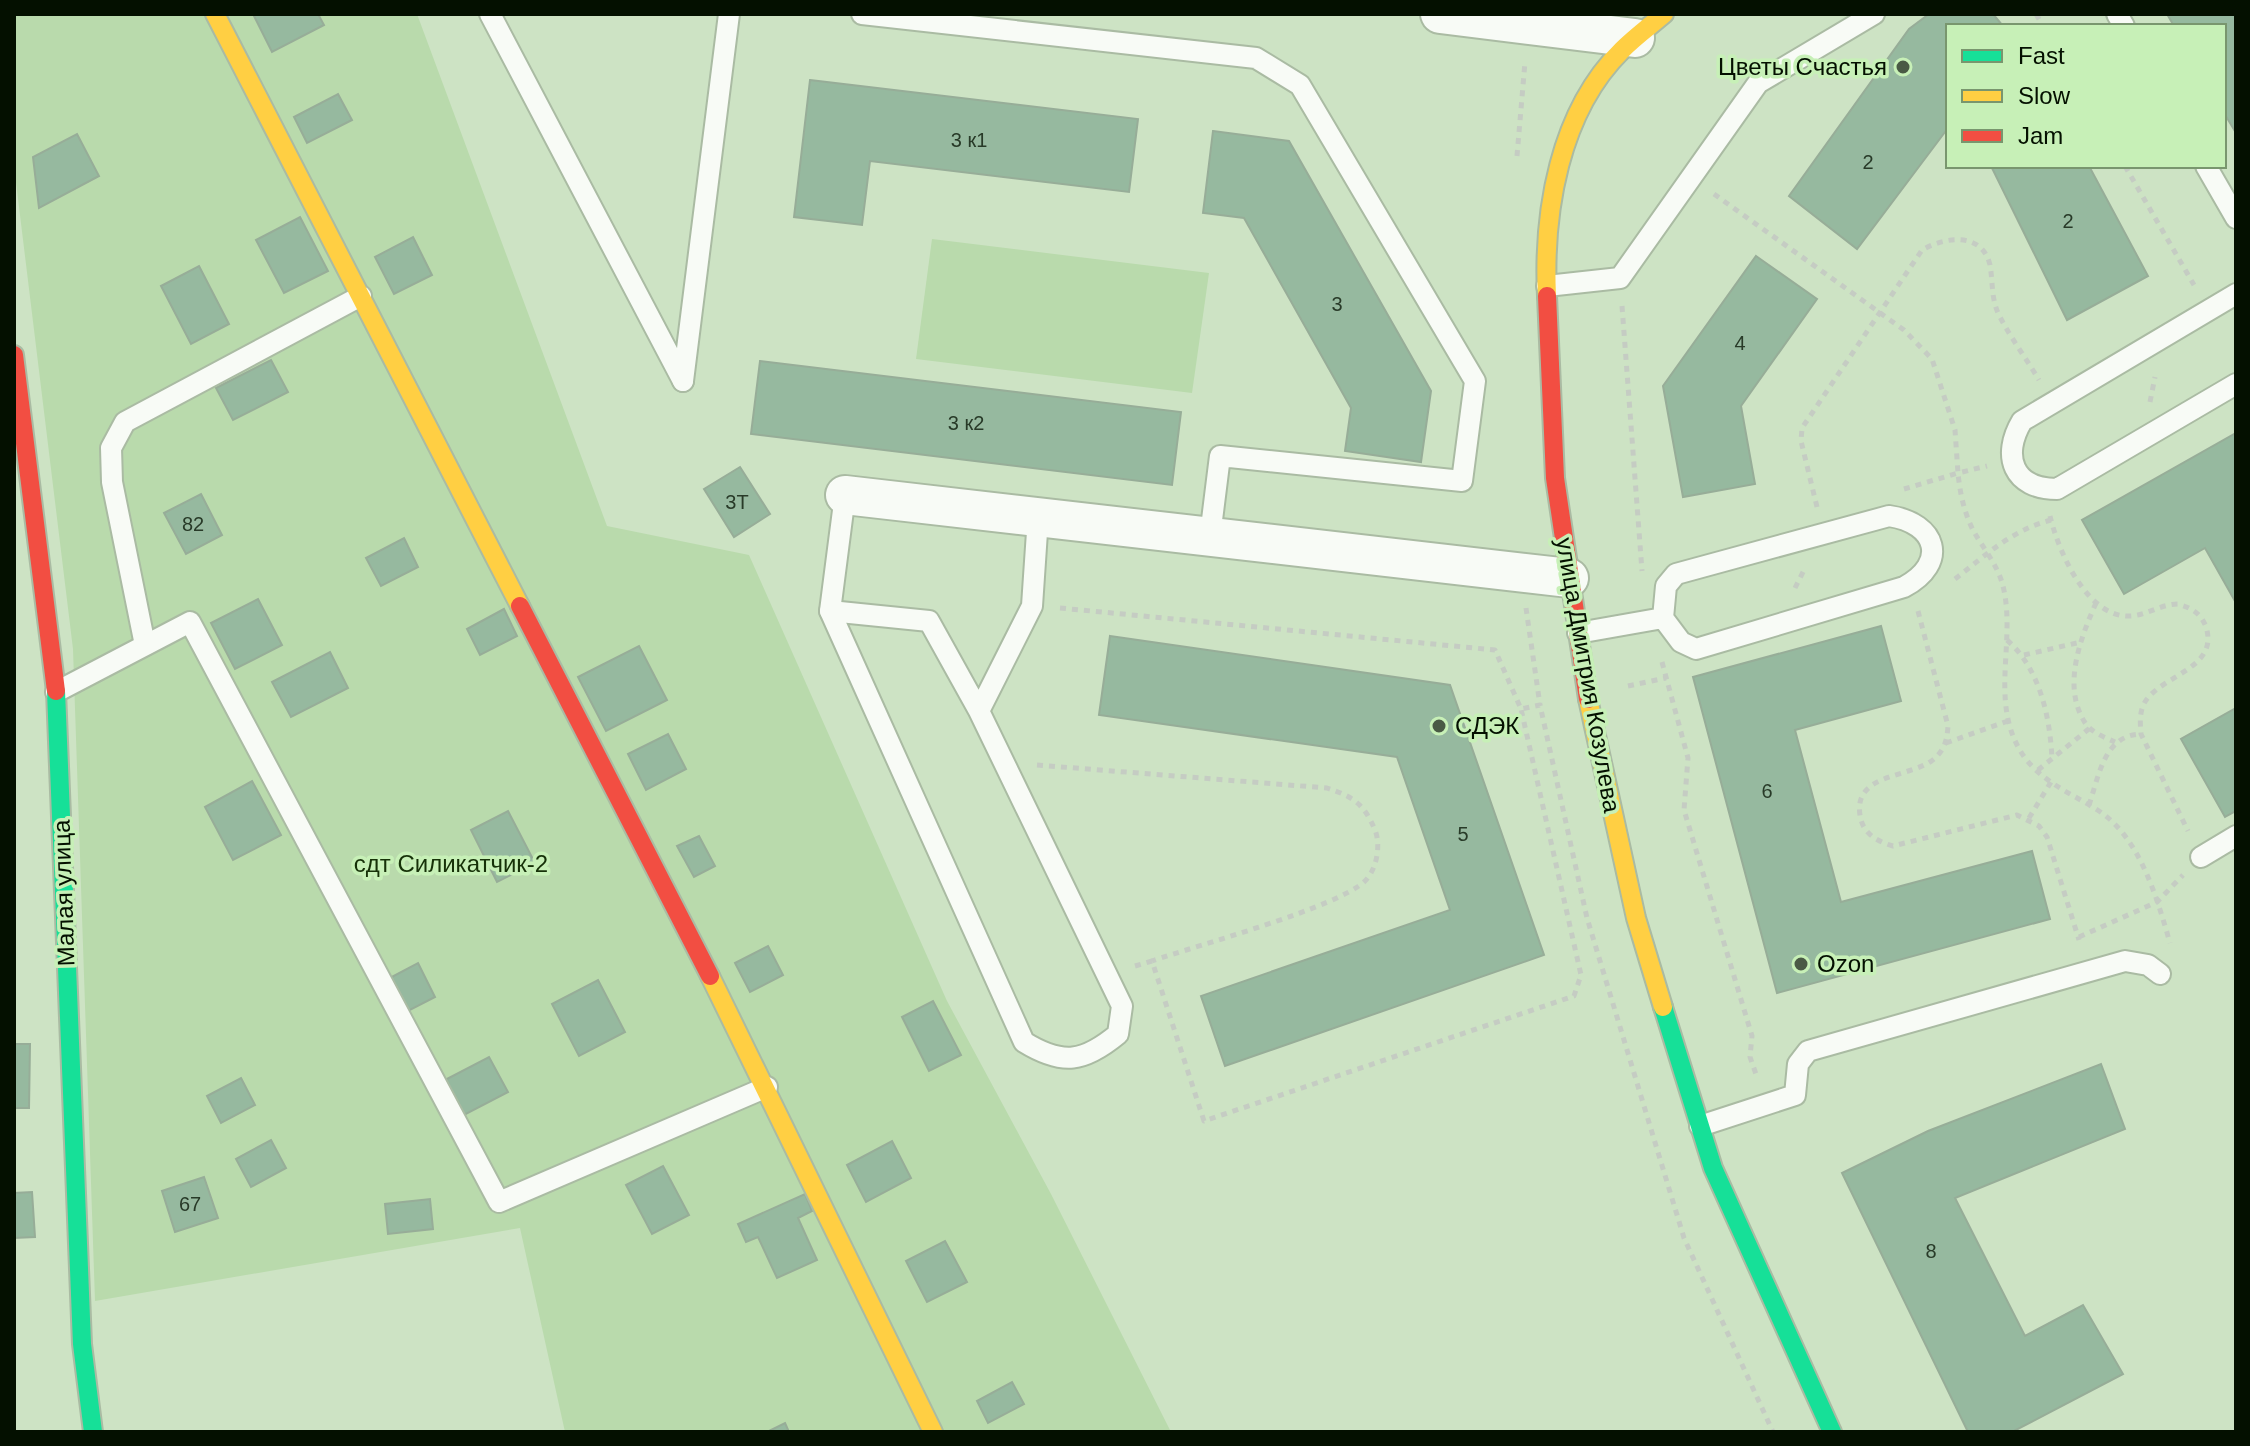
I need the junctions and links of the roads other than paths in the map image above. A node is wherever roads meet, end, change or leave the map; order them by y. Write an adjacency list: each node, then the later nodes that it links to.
1 (215, 14): 13 (street)
2 (729, 14): 7 (lane)
3 (862, 14): 18 (lane)
4 (1440, 14): 8 (street)
5 (1664, 14): 8 (street, улица Дмитрия Козулева)
6 (1874, 14): 11 (lane)
7 (494, 15)
8 (1635, 38): 11 (street, улица Дмитрия Козулева)
9 (2207, 168): 10 (lane)
10 (2236, 218)
11 (1547, 286): 19 (street, улица Дмитрия Козулева)
12 (2236, 294): 15 (lane)
13 (361, 296): 23 (lane); 29 (street)
14 (14, 355): 24 (street, Малая улица)
15 (2236, 384)
16 (845, 495): 17 (street); 20 (lane)
17 (1038, 517): 18 (street); 25 (lane)
18 (1210, 536): 19 (street)
19 (1569, 578): 22 (street, улица Дмитрия Козулева)
20 (830, 611): 25 (lane); 25 (lane)
21 (1656, 619): 21 (lane); 22 (lane)
22 (1578, 633): 30 (street, улица Дмитрия Козулева)
23 (145, 645): 24 (lane); 29 (lane)
24 (56, 692): 31 (street, Малая улица)
25 (979, 711)
26 (2236, 836): 27 (lane)
27 (2201, 857)
28 (2160, 974): 30 (lane)
29 (767, 1087): 32 (street)
30 (1700, 1126): 33 (street, улица Дмитрия Козулева)
31 (93, 1432)
32 (933, 1432)
33 (1832, 1432)

